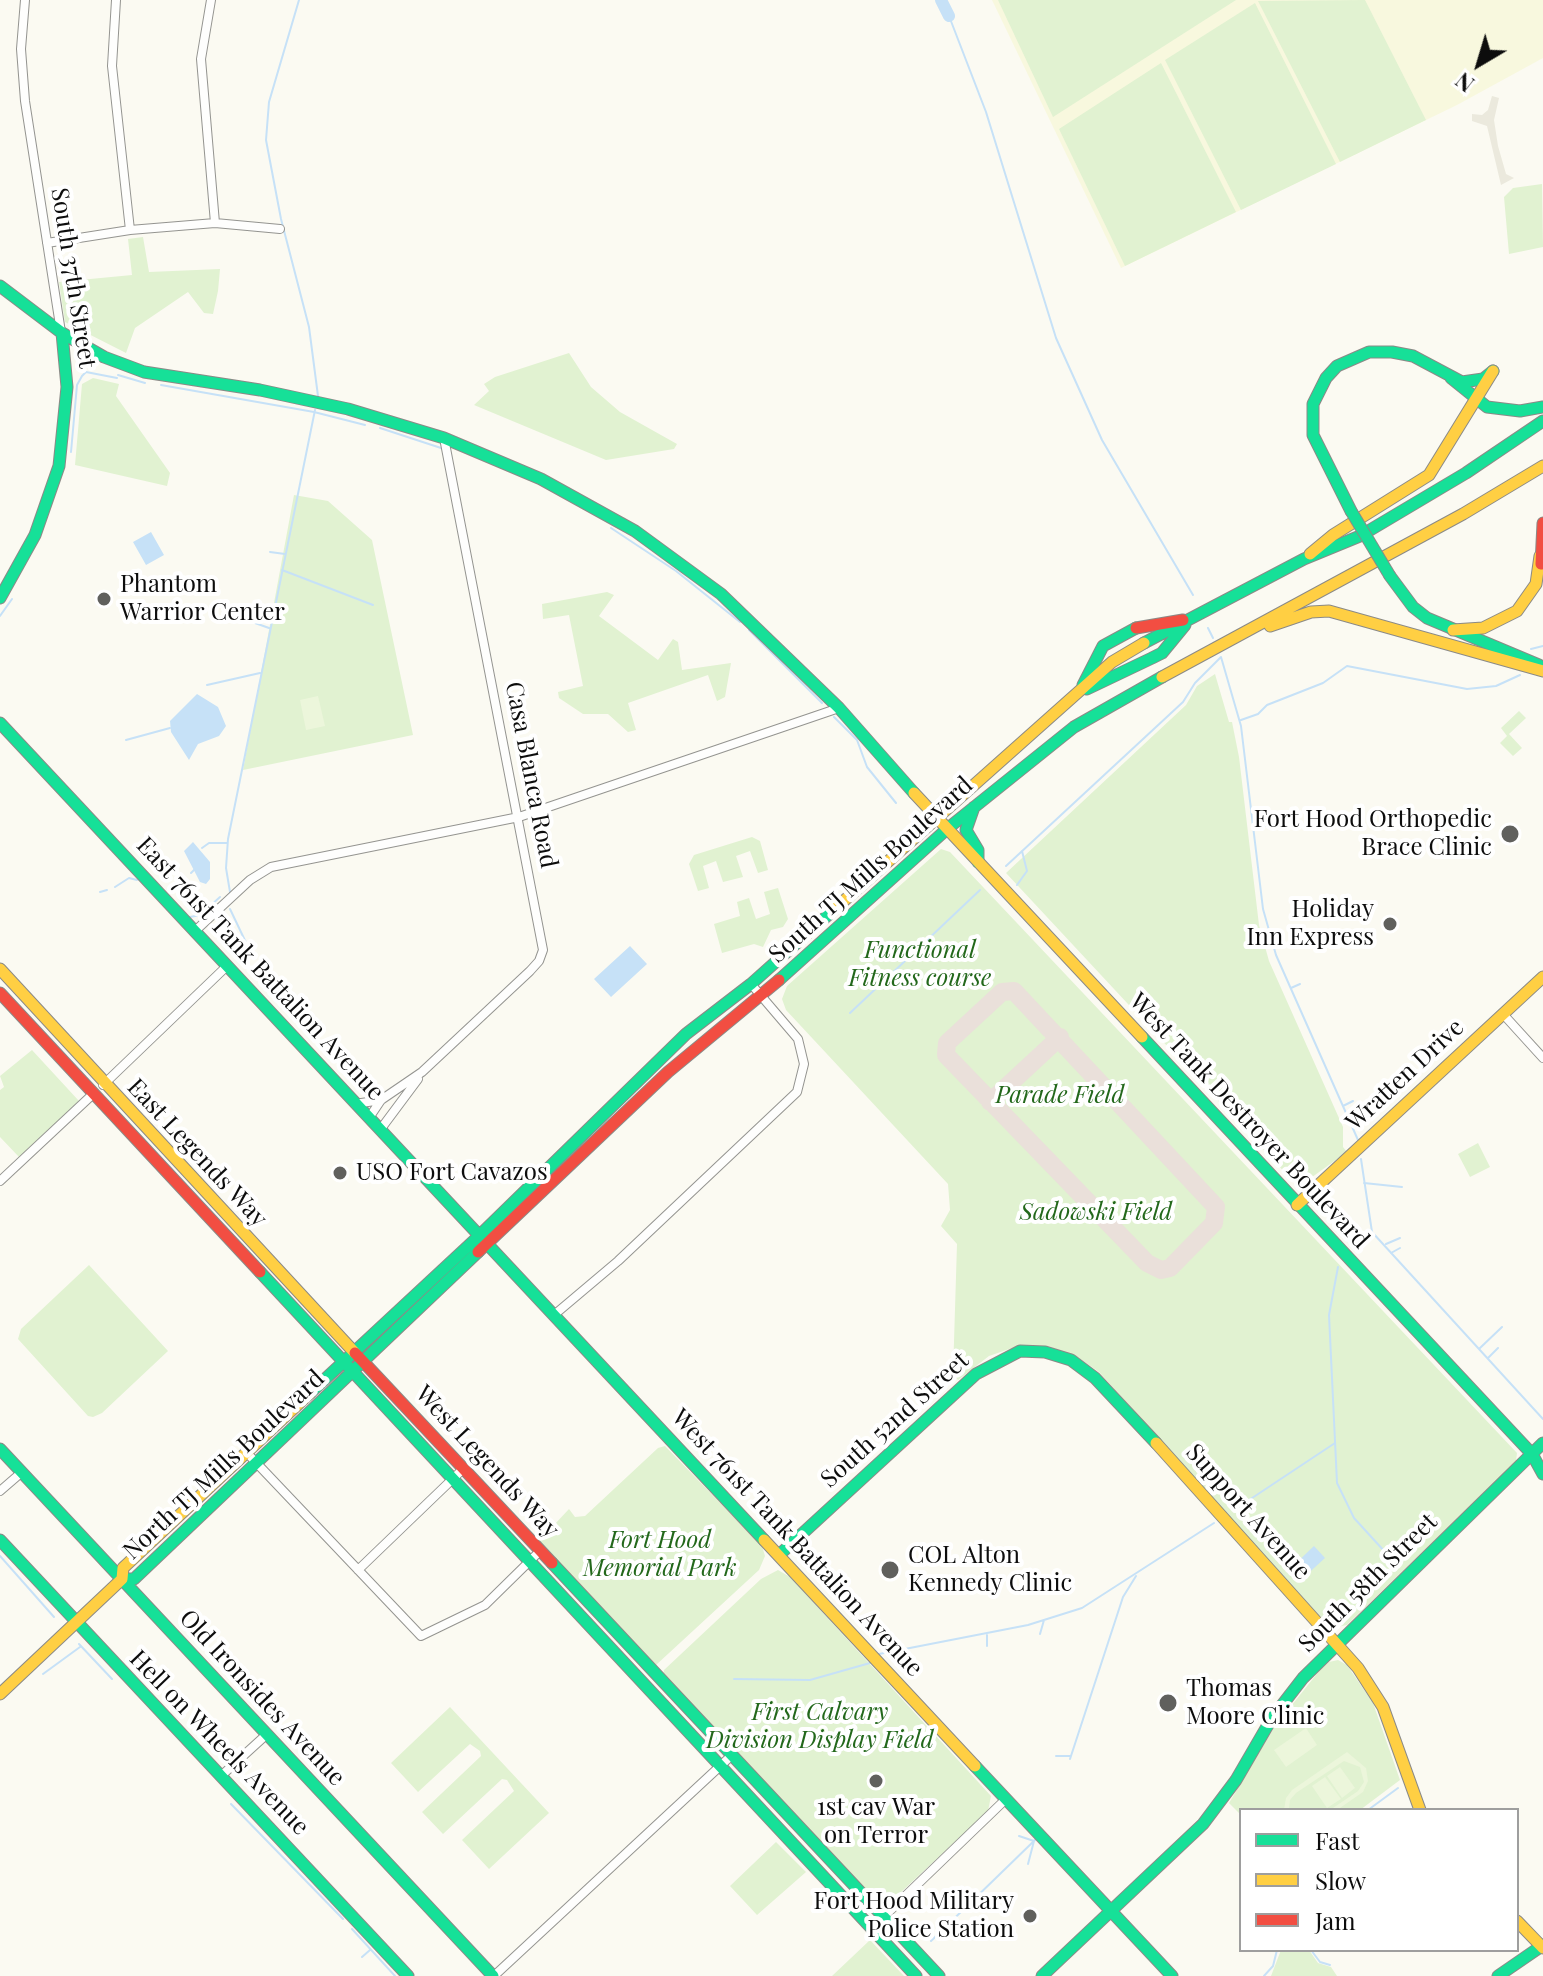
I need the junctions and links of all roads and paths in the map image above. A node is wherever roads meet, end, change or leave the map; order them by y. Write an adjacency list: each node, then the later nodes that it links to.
1 (25, 0): 7 (street, South 37th Street)
2 (116, 0): 6 (street)
3 (211, 0): 4 (street)
4 (215, 223): 5 (street); 6 (street)
5 (280, 229)
6 (130, 230): 7 (street)
7 (47, 243): 9 (street, South 37th Street)
8 (0, 286): 9 (street, West Tank Destroyer Boulevard)
9 (62, 333): 14 (street, West Tank Destroyer Boulevard); 22 (street, South 37th Street)
10 (1451, 378): 11 (street); 11 (street); 24 (street, bridge)
11 (1476, 400): 12 (street); 20 (street)
12 (1543, 407)
13 (1543, 421): 20 (street)
14 (444, 438): 29 (street, West Tank Destroyer Boulevard); 33 (street, Casa Blanca Road)
15 (1543, 456): 17 (street, South TJ Mills Boulevard)
16 (1543, 466): 17 (street, South TJ Mills Boulevard)
17 (1491, 497): 25 (street, South TJ Mills Boulevard)
18 (1543, 523): 19 (street)
19 (1540, 556): 21 (street); 24 (street)
20 (1304, 559): 23 (street)
21 (1543, 575)
22 (0, 598)
23 (1190, 620): 26 (street); 26 (street)
24 (1453, 630): 27 (street)
25 (1247, 632): 27 (street); 31 (street, South TJ Mills Boulevard)
26 (1144, 643): 28 (street, South TJ Mills Boulevard); 28 (street)
27 (1543, 669)
28 (1079, 692): 32 (street, South TJ Mills Boulevard)
29 (839, 708): 32 (street, West Tank Destroyer Boulevard); 33 (street)
30 (0, 723): 36 (street, East 761st Tank Battalion Avenue)
31 (975, 805): 34 (street, South TJ Mills Boulevard); 35 (street)
32 (935, 816): 34 (street, West Tank Destroyer Boulevard); 40 (street, South TJ Mills Boulevard)
33 (519, 817): 36 (street); 45 (street, Casa Blanca Road)
34 (947, 829): 35 (street, West Tank Destroyer Boulevard); 42 (street, South TJ Mills Boulevard)
35 (978, 862): 55 (street, West Tank Destroyer Boulevard)
36 (195, 931): 37 (street, East 761st Tank Battalion Avenue)
37 (227, 966): 47 (street); 51 (street, East 761st Tank Battalion Avenue)
38 (0, 969): 47 (street, East Legends Way)
39 (1543, 977): 43 (street, Wratten Drive)
40 (751, 984): 42 (street); 56 (street, South TJ Mills Boulevard)
41 (0, 993): 46 (street, East Legends Way)
42 (762, 996): 57 (street, South TJ Mills Boulevard); 58 (street)
43 (1503, 1014): 44 (street); 55 (street, Wratten Drive)
44 (1543, 1058)
45 (422, 1072): 49 (street, Casa Blanca Road); 53 (street, Casa Blanca Road)
46 (72, 1073): 47 (street); 48 (street, East Legends Way)
47 (103, 1085): 50 (street, East Legends Way)
48 (92, 1095): 50 (street); 54 (street); 61 (street, East Legends Way)
49 (381, 1100): 51 (street, Casa Blanca Road); 52 (street, Casa Blanca Road)
50 (120, 1103): 59 (street, East Legends Way)
51 (355, 1104): 52 (street, East 761st Tank Battalion Avenue)
52 (369, 1118): 53 (street, East 761st Tank Battalion Avenue)
53 (380, 1130): 56 (street, East 761st Tank Battalion Avenue)
54 (0, 1181)
55 (1297, 1205): 67 (street, West Tank Destroyer Boulevard)
56 (479, 1236): 57 (street, East 761st Tank Battalion Avenue); 59 (street, South TJ Mills Boulevard)
57 (488, 1246): 58 (street, West 761st Tank Battalion Avenue); 62 (street, South TJ Mills Boulevard)
58 (554, 1315): 76 (street, West 761st Tank Battalion Avenue)
59 (355, 1353): 61 (street, South TJ Mills Boulevard); 62 (street, East Legends Way)
60 (1056, 1354): 76 (street, South 52nd Street); 81 (street, Support Avenue)
61 (343, 1363): 63 (street, East Legends Way); 66 (street, North TJ Mills Boulevard)
62 (365, 1364): 63 (street, South TJ Mills Boulevard); 69 (street, West Legends Way)
63 (353, 1374): 68 (street, North TJ Mills Boulevard); 72 (street, West Legends Way)
64 (1543, 1443): 67 (street, South 58th Street)
65 (0, 1449): 70 (street, Old Ironsides Avenue)
66 (247, 1453): 68 (street); 79 (street, North TJ Mills Boulevard)
67 (1538, 1455): 71 (street, West Tank Destroyer Boulevard); 81 (street, South 58th Street)
68 (257, 1465): 78 (street); 79 (street, North TJ Mills Boulevard)
69 (463, 1469): 72 (street); 75 (street, West Legends Way)
70 (22, 1472): 73 (street); 79 (street, Old Ironsides Avenue)
71 (1543, 1474)
72 (451, 1480): 77 (street, West Legends Way); 78 (street)
73 (0, 1491)
74 (0, 1540): 80 (street, Hell on Wheels Avenue)
75 (540, 1551): 77 (street); 84 (street, West Legends Way)
76 (779, 1555): 87 (street, West 761st Tank Battalion Avenue)
77 (528, 1563): 78 (street); 85 (street, West Legends Way)
78 (358, 1570)
79 (122, 1579): 80 (street, North TJ Mills Boulevard); 83 (street, Old Ironsides Avenue)
80 (76, 1623): 82 (street, North TJ Mills Boulevard); 86 (street, Hell on Wheels Avenue)
81 (1337, 1643): 88 (street, Support Avenue); 89 (street, South 58th Street)
82 (0, 1694)
83 (266, 1735): 86 (street); 95 (street, Old Ironsides Avenue)
84 (731, 1756): 85 (street); 90 (street, West Legends Way)
85 (719, 1766): 92 (street, West Legends Way); 95 (street)
86 (221, 1776): 94 (street, Hell on Wheels Avenue)
87 (1006, 1799): 89 (street, West 761st Tank Battalion Avenue); 90 (street)
88 (1419, 1808)
89 (1111, 1911): 98 (street, South 58th Street); 99 (street, West 761st Tank Battalion Avenue)
90 (884, 1916): 92 (street); 97 (street, West Legends Way)
91 (1519, 1923): 93 (street)
92 (872, 1928): 96 (street, West Legends Way)
93 (1542, 1947): 100 (street)
94 (408, 1976)
95 (494, 1976)
96 (916, 1976)
97 (939, 1976)
98 (1042, 1976)
99 (1172, 1976)
100 (1498, 1976)

